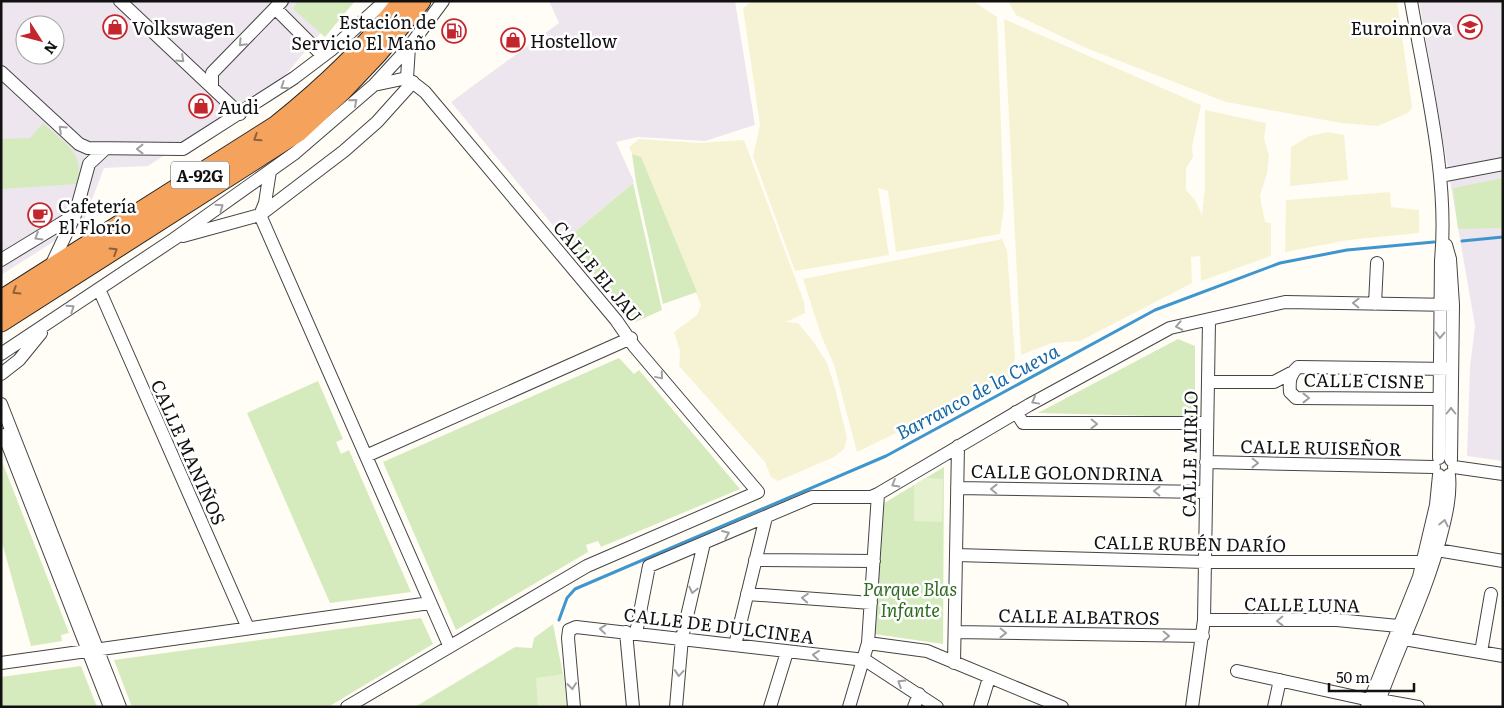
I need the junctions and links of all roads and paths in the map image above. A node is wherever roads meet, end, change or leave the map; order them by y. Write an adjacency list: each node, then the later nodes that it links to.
1 (120, 1): 13 (street, one-way to 13)
2 (384, 1): 9 (street)
3 (402, 1): 28 (highway, A-92G, one-way to 28)
4 (421, 1): 17 (highway, A-92G)
5 (443, 1): 8 (street)
6 (1410, 1): 20 (street)
7 (278, 4): 9 (street); 13 (street, one-way to 13)
8 (409, 47): 11 (street); 12 (street)
9 (322, 56): 14 (street, one-way to 14)
10 (1, 72): 16 (street, one-way to 10)
11 (410, 80): 12 (street); 22 (street); 36 (street, CALLE EL JAU)
12 (374, 85): 15 (street, one-way to 12)
13 (212, 87): 14 (street)
14 (240, 114): 16 (street, one-way to 16)
15 (317, 134): 17 (street); 19 (street)
16 (104, 150): 23 (street)
17 (268, 152): 34 (highway, A-92G, one-way to 17)
18 (1503, 164): 20 (street)
19 (270, 171): 21 (street); 25 (street, one-way to 19)
20 (1440, 176): 32 (street)
21 (268, 190): 22 (street); 24 (street)
22 (284, 198): 24 (street)
23 (75, 215): 26 (street, one-way to 26); 28 (street)
24 (260, 215): 25 (street); 50 (street)
25 (174, 239): 29 (street)
26 (1, 260)
27 (1377, 263): 31 (street)
28 (48, 271): 30 (highway, A-92G, one-way to 30)
29 (99, 289): 35 (street, one-way to 29); 72 (street, CALLE MANIÑOS)
30 (1, 300)
31 (1375, 304): 32 (street); 33 (street, one-way to 33)
32 (1446, 305): 38 (street)
33 (1209, 321): 41 (street, CALLE MIRLO); 46 (street, one-way to 46)
34 (1, 322)
35 (49, 323): 37 (street); 40 (street)
36 (631, 338): 50 (street); 79 (street, CALLE EL JAU, one-way to 79)
37 (1, 354)
38 (1445, 369): 39 (street, CALLE CISNE); 44 (street); 52 (street, one-way to 38)
39 (1291, 373): 42 (street, CALLE CISNE); 43 (street, CALLE CISNE)
40 (1, 374)
41 (1208, 382): 42 (street, CALLE CISNE); 47 (street, CALLE MIRLO)
42 (1274, 382): 43 (street, CALLE CISNE)
43 (1290, 392): 44 (street, CALLE CISNE, one-way to 44)
44 (1439, 399): 52 (street)
45 (1, 404): 81 (street)
46 (1016, 412): 47 (street, one-way to 47); 49 (street)
47 (1206, 423): 51 (street, CALLE MIRLO)
48 (1, 428): 81 (street)
49 (958, 446): 54 (street); 56 (street, one-way to 56)
50 (366, 456): 69 (street)
51 (1206, 462): 52 (street, CALLE RUISEÑOR, one-way to 52); 55 (street, CALLE MIRLO)
52 (1444, 467): 53 (street, CALLE RUISEÑOR); 59 (street, one-way to 52); 65 (street)
53 (1503, 474)
54 (957, 488): 55 (street, CALLE GOLONDRINA, one-way to 54); 60 (street)
55 (1206, 492): 64 (street, CALLE MIRLO)
56 (878, 494): 57 (street); 62 (street)
57 (766, 517): 58 (street, one-way to 57); 61 (street)
58 (704, 543): 73 (street); 76 (street, one-way to 76)
59 (1437, 550): 63 (street); 77 (street)
60 (956, 555): 64 (street, CALLE RUBÉN DARÍO); 74 (street)
61 (755, 560): 62 (street); 66 (street)
62 (874, 561): 68 (street)
63 (1503, 561)
64 (1205, 562): 65 (street, CALLE RUBÉN DARÍO); 70 (street, CALLE MIRLO)
65 (1424, 562): 71 (street)
66 (747, 594): 68 (street, one-way to 66); 80 (street)
67 (1490, 594): 83 (street)
68 (871, 602): 78 (street)
69 (430, 603): 72 (street); 79 (street)
70 (1204, 620): 71 (street, CALLE LUNA, one-way to 70); 75 (street, CALLE MIRLO)
71 (1398, 626): 92 (street)
72 (248, 628): 81 (street)
73 (631, 632): 76 (street, CALLE DE DULCINEA); 97 (street, CALLE DE DULCINEA, one-way to 97); 98 (street)
74 (955, 632): 75 (street, CALLE ALBATROS, one-way to 75); 87 (street)
75 (1202, 636): 106 (street, CALLE MIRLO)
76 (682, 638): 80 (street, CALLE DE DULCINEA); 99 (street, one-way to 99)
77 (1404, 639): 83 (street); 92 (street)
78 (868, 644): 85 (street); 87 (street)
79 (449, 645): 96 (street)
80 (735, 645): 82 (street, CALLE DE DULCINEA)
81 (92, 650): 86 (street); 94 (street); 95 (street)
82 (788, 652): 85 (street, CALLE DE DULCINEA, one-way to 82); 100 (street)
83 (1481, 652): 84 (street)
84 (1503, 656)
85 (864, 660): 91 (street, one-way to 85); 101 (street)
86 (1, 663)
87 (954, 663): 89 (street)
88 (1237, 671): 90 (street)
89 (989, 678): 93 (street); 104 (street)
90 (1280, 680): 92 (street); 107 (street)
91 (919, 694): 102 (street); 103 (street)
92 (1373, 703): 108 (street)
93 (1048, 704): 105 (street)
94 (110, 707)
95 (120, 707)
96 (347, 707)
97 (574, 707)
98 (633, 707)
99 (676, 707)
100 (770, 707)
101 (849, 707)
102 (914, 707)
103 (938, 707)
104 (980, 707)
105 (1062, 707)
106 (1192, 707)
107 (1274, 707)
108 (1418, 707)

